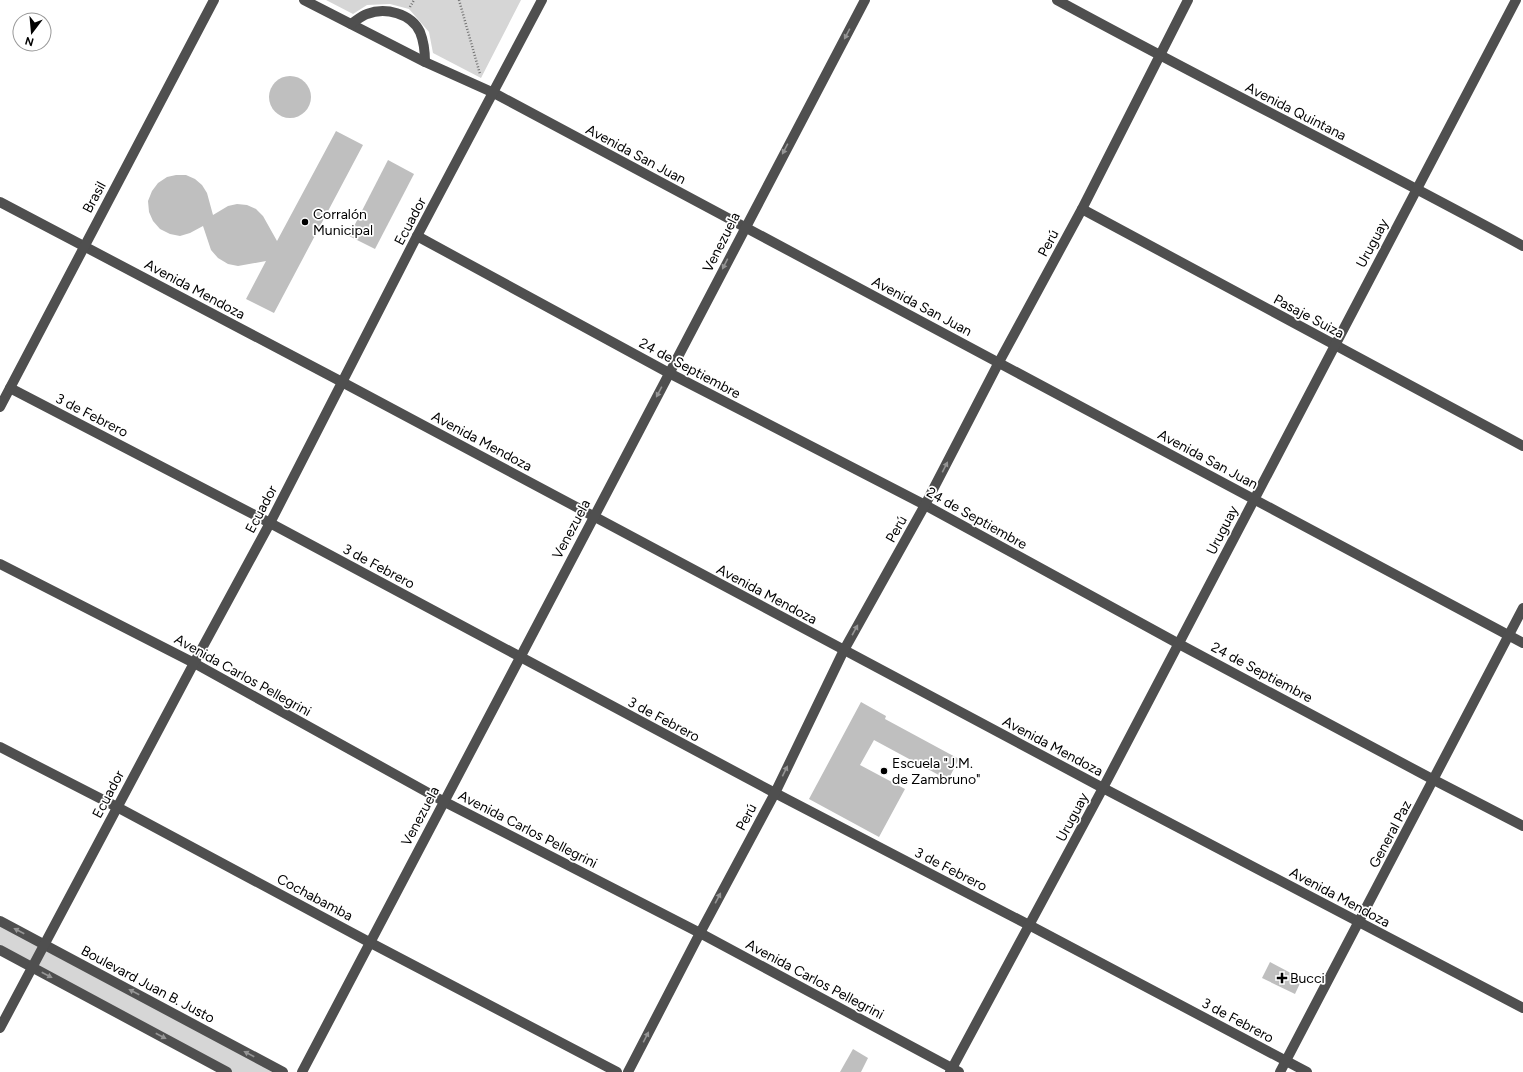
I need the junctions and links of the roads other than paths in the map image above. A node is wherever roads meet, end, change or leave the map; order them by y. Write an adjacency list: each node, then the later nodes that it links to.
1 (214, 0): 18 (street, Brasil)
2 (304, 0): 8 (street, Avenida San Juan)
3 (542, 0): 11 (street, Ecuador)
4 (865, 0): 15 (street, Venezuela, one-way to 15)
5 (1057, 0): 9 (street, Avenida Quintana)
6 (1188, 0): 9 (street, Perú)
7 (1516, 0): 12 (street, Uruguay)
8 (351, 24): 10 (street, Avenida San Juan); 10 (street)
9 (1159, 56): 12 (street, Avenida Quintana); 14 (street, Perú)
10 (425, 62): 11 (street, Avenida San Juan)
11 (494, 93): 15 (street, Avenida San Juan); 16 (street, Ecuador)
12 (1417, 189): 17 (street, Avenida Quintana); 19 (street, Uruguay)
13 (0, 202): 18 (street, Avenida Mendoza)
14 (1082, 210): 19 (street, Pasaje Suiza); 20 (street, Perú)
15 (744, 228): 20 (street, Avenida San Juan); 21 (street, Venezuela, one-way to 21)
16 (417, 236): 21 (street, 24 de Septiembre); 22 (street, Ecuador)
17 (1523, 246)
18 (84, 247): 22 (street, Avenida Mendoza); 23 (street, Brasil)
19 (1334, 345): 25 (street, Pasaje Suiza); 26 (street, Uruguay)
20 (999, 362): 26 (street, Avenida San Juan); 27 (street, Perú, one-way to 20)
21 (669, 373): 27 (street, 24 de Septiembre); 28 (street, Venezuela, one-way to 28)
22 (342, 382): 28 (street, Avenida Mendoza); 29 (street, Ecuador)
23 (10, 388): 24 (street, Brasil); 29 (street, 3 de Febrero)
24 (0, 406)
25 (1523, 446)
26 (1254, 499): 32 (street, Avenida San Juan); 34 (street, Uruguay)
27 (925, 505): 34 (street, 24 de Septiembre); 35 (street, Perú, one-way to 27)
28 (594, 517): 35 (street, Avenida Mendoza); 36 (street, Venezuela)
29 (270, 523): 36 (street, 3 de Febrero); 37 (street, Ecuador)
30 (0, 564): 37 (street, Avenida Carlos Pellegrini)
31 (1523, 608): 32 (street, General Paz)
32 (1509, 635): 33 (street, Avenida San Juan); 39 (street, General Paz)
33 (1523, 643)
34 (1179, 644): 39 (street, 24 de Septiembre); 40 (street, Uruguay)
35 (844, 650): 40 (street, Avenida Mendoza); 41 (street, Perú, one-way to 35)
36 (520, 657): 41 (street, 3 de Febrero); 42 (street, Venezuela)
37 (194, 663): 42 (street, Avenida Carlos Pellegrini); 43 (street, Ecuador)
38 (0, 747): 43 (street, Cochabamba)
39 (1434, 780): 44 (street, 24 de Septiembre); 46 (street, General Paz)
40 (1103, 788): 46 (street, Avenida Mendoza); 47 (street, Uruguay)
41 (775, 793): 47 (street, 3 de Febrero); 48 (street, Perú, one-way to 41)
42 (444, 801): 48 (street, Avenida Carlos Pellegrini); 49 (street, Venezuela)
43 (118, 807): 49 (street, Cochabamba); 50 (street, Ecuador)
44 (1523, 826)
45 (0, 921): 50 (street, Boulevard Juan B. Justo, one-way to 45)
46 (1359, 923): 53 (street, Avenida Mendoza); 55 (street, General Paz)
47 (1029, 925): 55 (street, 3 de Febrero); 56 (street, Uruguay)
48 (700, 933): 56 (street, Avenida Carlos Pellegrini); 61 (street, Perú, one-way to 48)
49 (369, 942): 59 (street, Venezuela); 60 (street, Cochabamba)
50 (45, 945): 52 (street, Ecuador); 58 (street, Boulevard Juan B. Justo, one-way to 50)
51 (0, 950): 52 (street)
52 (33, 967): 54 (street, Ecuador); 57 (street, one-way to 57)
53 (1523, 1008)
54 (0, 1028)
55 (1286, 1061): 62 (street, General Paz); 63 (street, 3 de Febrero)
56 (954, 1071)
57 (227, 1072)
58 (283, 1072)
59 (302, 1072)
60 (616, 1072)
61 (628, 1072)
62 (1280, 1072)
63 (1307, 1072)

